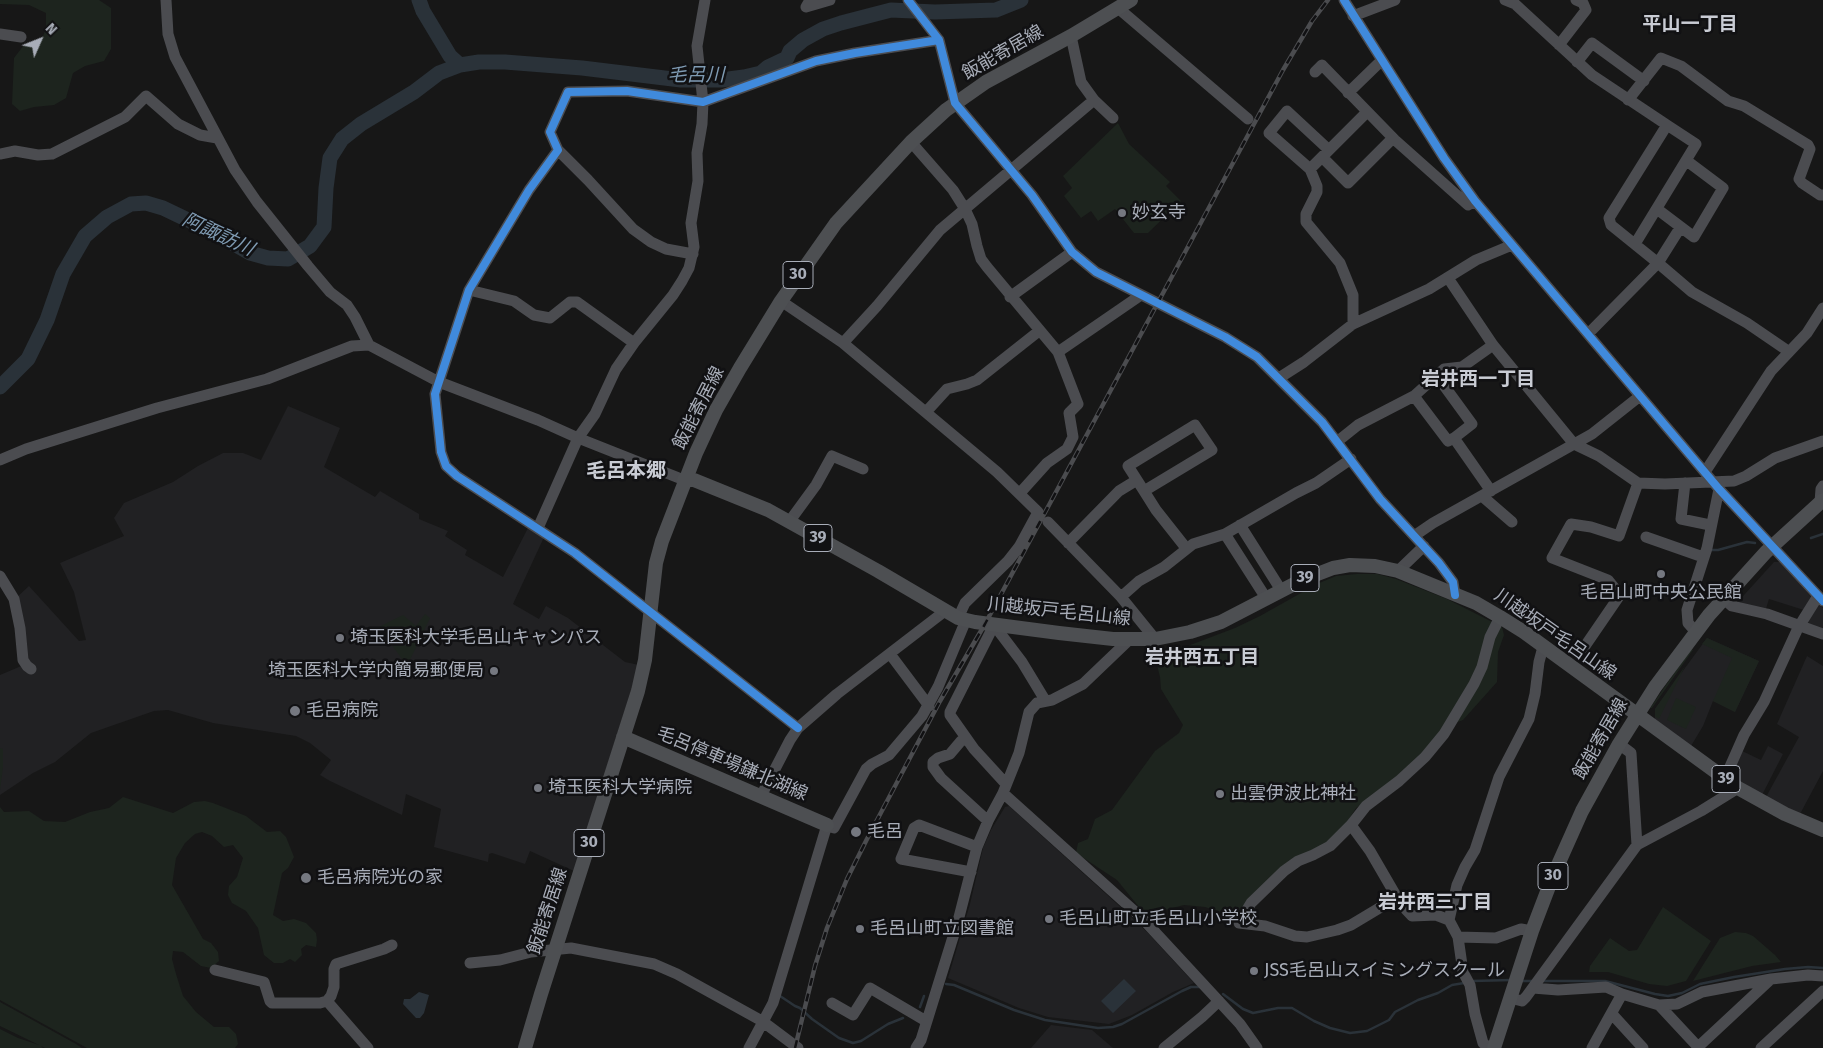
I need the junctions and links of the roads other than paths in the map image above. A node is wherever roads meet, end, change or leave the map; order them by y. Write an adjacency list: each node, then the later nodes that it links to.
1 (166, 0): 31 (street)
2 (704, 0): 23 (street)
3 (810, 0): 4 (street)
4 (830, 0)
5 (1344, 0): 12 (street)
6 (1395, 0): 12 (street)
7 (1505, 0): 8 (street)
8 (1509, 0): 17 (street)
9 (1576, 0): 17 (street)
10 (909, 1): 16 (street)
11 (1123, 3): 14 (main road, 飯能寄居線 / 30); 29 (street)
12 (1353, 16): 18 (street)
13 (0, 34): 15 (street)
14 (1071, 36): 24 (street); 26 (main road, 飯能寄居線 / 30)
15 (21, 37)
16 (937, 37): 23 (street); 26 (street)
17 (1559, 44): 19 (street)
18 (1382, 60): 22 (street); 41 (street)
19 (1577, 62): 21 (street); 25 (street)
20 (1315, 72): 22 (street)
21 (1644, 81): 25 (street); 40 (street)
22 (1348, 93): 27 (street)
23 (702, 100): 34 (street); 48 (street)
24 (1094, 100): 28 (street); 39 (street)
25 (1628, 100): 30 (street)
26 (956, 103): 33 (main road, 飯能寄居線 / 30); 39 (street)
27 (1367, 112): 32 (street); 36 (street)
28 (1113, 118)
29 (1248, 119)
30 (1667, 125): 37 (street); 45 (street)
31 (217, 138): 35 (street); 61 (street)
32 (1393, 138): 36 (street); 41 (street)
33 (911, 142): 42 (street); 54 (main road, 飯能寄居線 / 30)
34 (558, 150): 48 (street); 51 (street)
35 (0, 154)
36 (1325, 154): 38 (street); 38 (street)
37 (1687, 161): 43 (street); 44 (street)
38 (1310, 169): 56 (street)
39 (1011, 170): 42 (street); 47 (street)
40 (1823, 195)
41 (1475, 201): 46 (street)
42 (965, 208): 53 (street); 60 (street)
43 (1657, 209): 44 (street); 45 (street)
44 (1680, 228): 49 (street)
45 (1635, 244): 49 (street)
46 (1512, 245): 50 (street); 58 (street)
47 (1072, 252): 52 (street); 53 (street)
48 (693, 254): 59 (street)
49 (1658, 262): 58 (street); 63 (street)
50 (1448, 278): 56 (street); 62 (street)
51 (469, 290): 59 (street); 67 (street)
52 (1141, 295): 64 (street); 66 (street)
53 (1010, 297): 57 (street)
54 (781, 301): 60 (street); 80 (main road, 飯能寄居線 / 30)
55 (1823, 308): 63 (street)
56 (1353, 324): 66 (street)
57 (1040, 331): 64 (street); 70 (street)
58 (1588, 334): 69 (street)
59 (634, 343): 71 (street)
60 (843, 343): 70 (street)
61 (369, 345): 67 (street); 77 (street)
62 (1493, 345): 65 (street); 75 (street)
63 (1788, 351): 79 (street)
64 (1058, 352): 87 (street)
65 (1437, 376): 68 (street); 72 (street)
66 (1279, 378): 73 (street)
67 (439, 382): 71 (street); 95 (street)
68 (1414, 396): 72 (street); 73 (street)
69 (1640, 396): 75 (street); 79 (street)
70 (926, 412): 87 (street)
71 (578, 438): 80 (street); 95 (street)
72 (1454, 438): 88 (street)
73 (1338, 441): 76 (street)
74 (1823, 441): 84 (street)
75 (1574, 444): 82 (street); 88 (street)
76 (1351, 459): 93 (street); 97 (street)
77 (0, 460)
78 (863, 469): 90 (street)
79 (1705, 472): 84 (street)
80 (684, 480): 90 (main road, 川越坂戸毛呂山線 / 39); 113 (main road, 飯能寄居線 / 30)
81 (1137, 480): 86 (street); 86 (street); 99 (street)
82 (1638, 483): 83 (street); 123 (street)
83 (1685, 484): 84 (street); 94 (street)
84 (1716, 485): 94 (street); 101 (street)
85 (1823, 486): 89 (street)
86 (1144, 491): 102 (street)
87 (1020, 493): 115 (street)
88 (1486, 493): 92 (street); 97 (street)
89 (1822, 501): 101 (main road, 飯能寄居線 / 30)
90 (789, 522): 112 (main road, 川越坂戸毛呂山線 / 39)
91 (1048, 522): 99 (street)
92 (1512, 522)
93 (1240, 525): 96 (street); 106 (street)
94 (1710, 525): 103 (street)
95 (538, 528): 113 (street)
96 (1226, 534): 102 (street); 109 (street)
97 (1414, 536): 100 (street)
98 (1646, 537): 103 (street)
99 (1068, 543): 108 (street)
100 (1424, 546): 104 (street); 107 (street)
101 (1773, 546): 110 (street); 111 (main road, 飯能寄居線 / 30)
102 (1186, 548): 108 (street)
103 (1704, 557): 118 (street)
104 (1398, 571): 106 (main road, 川越坂戸毛呂山線 / 39); 107 (main road, 川越坂戸毛呂山線 / 39)
105 (0, 576): 125 (street)
106 (1281, 590): 109 (main road, 川越坂戸毛呂山線 / 39)
107 (1455, 594): 114 (main road, 川越坂戸毛呂山線 / 39)
108 (1121, 597): 120 (street)
109 (1266, 598): 120 (main road, 川越坂戸毛呂山線 / 39)
110 (1821, 598): 117 (street)
111 (1724, 599): 117 (street); 118 (main road, 飯能寄居線 / 30)
112 (944, 611): 115 (main road, 川越坂戸毛呂山線 / 39); 124 (street)
113 (651, 612): 129 (street); 130 (main road, 飯能寄居線 / 30)
114 (1500, 617): 122 (main road, 川越坂戸毛呂山線 / 39); 139 (street)
115 (962, 619): 116 (main road, 川越坂戸毛呂山線 / 39); 127 (street)
116 (994, 625): 121 (main road, 川越坂戸毛呂山線 / 39); 126 (street); 131 (street)
117 (1800, 625): 119 (street); 133 (street)
118 (1696, 632): 128 (main road, 飯能寄居線 / 30)
119 (1823, 634)
120 (1155, 639): 121 (main road, 川越坂戸毛呂山線 / 39)
121 (1129, 640): 126 (street)
122 (1543, 647): 128 (main road, 川越坂戸毛呂山線 / 39); 144 (street)
123 (1583, 649)
124 (890, 654): 127 (street); 129 (street)
125 (31, 670)
126 (1045, 700): 135 (street)
127 (929, 706): 138 (street)
128 (1637, 715): 132 (main road, 飯能寄居線 / 30); 133 (main road, 川越坂戸毛呂山線 / 39)
129 (798, 728): 136 (street)
130 (623, 737): 136 (main road, 毛呂停車場鎌北湖線); 149 (main road, 飯能寄居線 / 30)
131 (967, 738): 135 (street); 137 (street)
132 (1619, 744): 141 (street); 146 (main road, 飯能寄居線 / 30)
133 (1725, 778): 134 (main road, 川越坂戸毛呂山線 / 39)
134 (1738, 788): 140 (main road, 川越坂戸毛呂山線 / 39); 141 (street)
135 (1004, 789): 137 (street); 158 (street)
136 (761, 796): 138 (main road, 毛呂停車場鎌北湖線)
137 (988, 821): 142 (street)
138 (826, 824): 163 (street)
139 (1351, 825): 144 (street); 145 (street)
140 (1823, 830)
141 (1637, 845): 154 (street)
142 (977, 847): 143 (street); 143 (street)
143 (971, 872): 164 (street)
144 (1452, 905): 145 (street)
145 (1449, 920): 147 (street)
146 (1532, 931): 147 (street); 157 (main road, 飯能寄居線 / 30)
147 (1458, 937): 172 (street)
148 (392, 944): 159 (street)
149 (555, 948): 150 (street); 163 (street); 166 (main road, 飯能寄居線 / 30)
150 (470, 964)
151 (215, 970): 159 (street)
152 (1823, 976): 153 (street)
153 (1770, 979): 161 (street); 176 (street)
154 (1533, 988): 156 (street); 157 (street)
155 (1823, 990): 177 (street)
156 (1622, 994): 161 (street); 162 (street)
157 (1510, 998): 173 (main road, 飯能寄居線 / 30)
158 (1217, 999): 170 (street); 171 (street)
159 (327, 1001): 165 (street)
160 (832, 1003): 164 (street)
161 (1659, 1005): 176 (street)
162 (1612, 1014): 174 (street); 175 (street)
163 (762, 1021): 167 (street); 168 (street)
164 (926, 1021): 169 (street)
165 (368, 1048)
166 (525, 1048)
167 (749, 1048)
168 (798, 1048)
169 (916, 1048)
170 (1164, 1048)
171 (1257, 1048)
172 (1489, 1048)
173 (1494, 1048)
174 (1592, 1048)
175 (1643, 1048)
176 (1699, 1048)
177 (1761, 1048)

